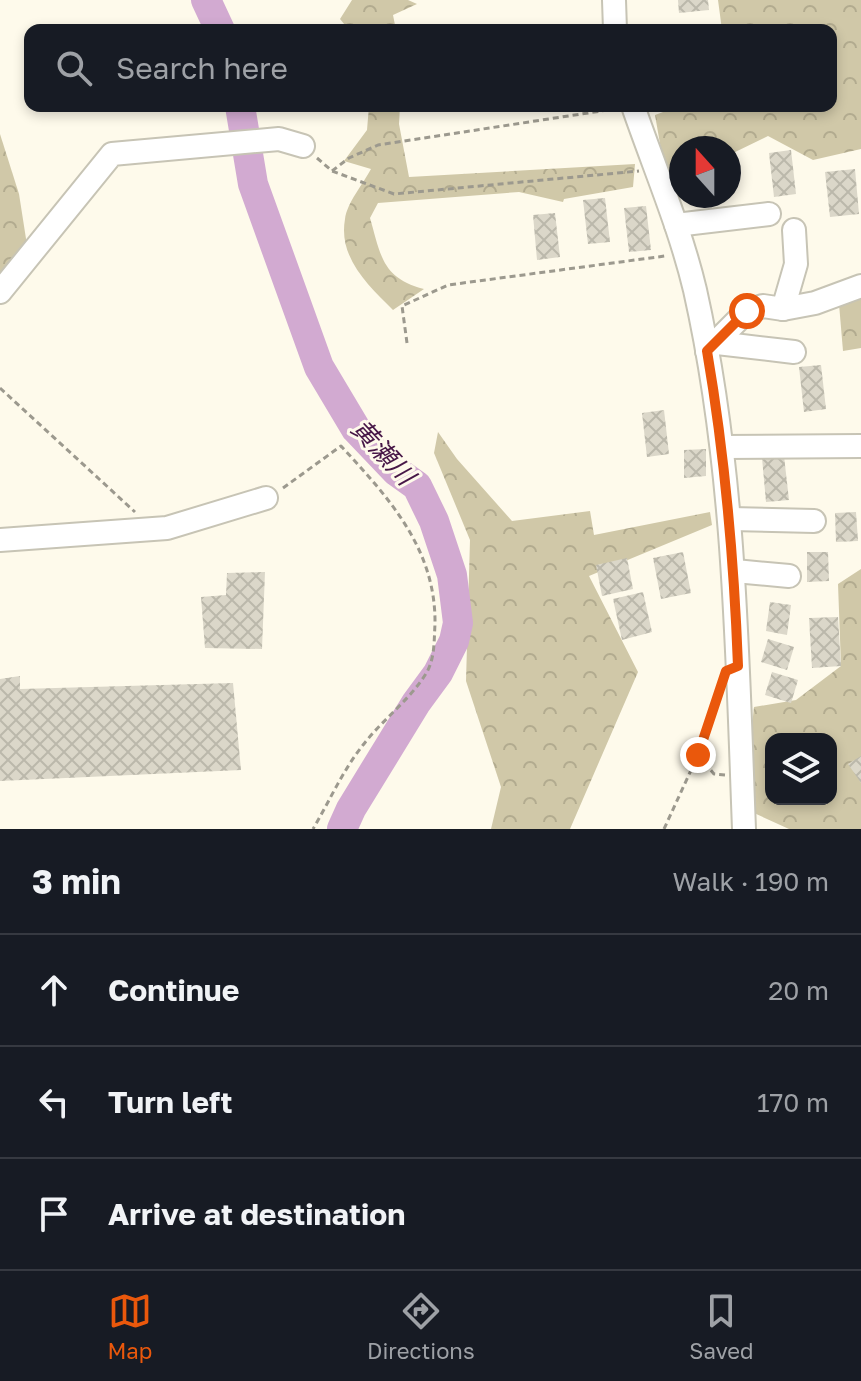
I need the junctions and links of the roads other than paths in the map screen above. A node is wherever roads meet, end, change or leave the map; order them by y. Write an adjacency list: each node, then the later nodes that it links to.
1 (614, 0): 2 (street)
2 (615, 24)
3 (627, 112): 6 (street)
4 (303, 146): 9 (street)
5 (769, 214): 6 (street)
6 (676, 225): 11 (street)
7 (794, 230): 10 (street)
8 (861, 286): 10 (street)
9 (0, 292)
10 (783, 309): 11 (street)
11 (712, 347): 12 (street); 14 (street)
12 (794, 352)
13 (861, 446): 14 (street)
14 (723, 447): 16 (street)
15 (266, 498): 18 (street)
16 (731, 519): 17 (street); 19 (street)
17 (814, 521)
18 (0, 540)
19 (735, 571): 20 (street); 21 (street)
20 (789, 576)
21 (744, 829)

